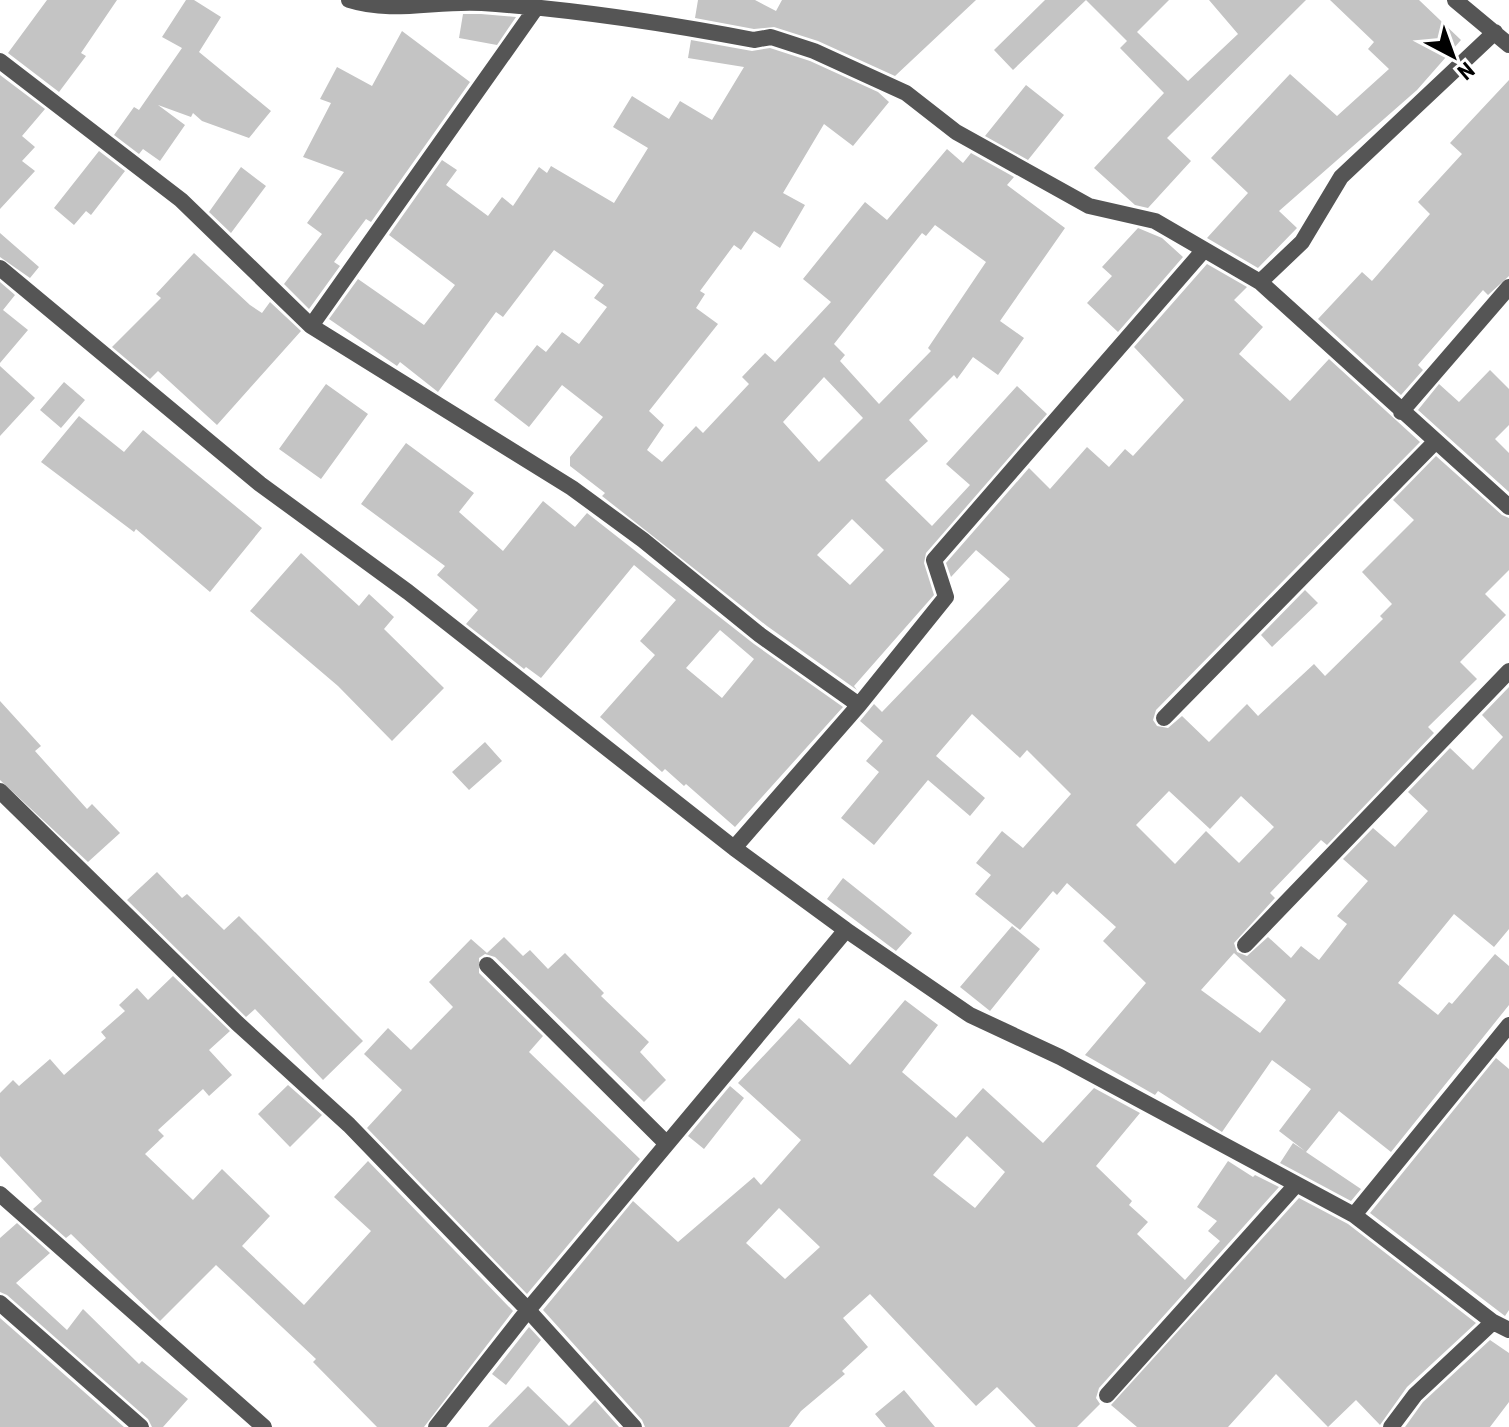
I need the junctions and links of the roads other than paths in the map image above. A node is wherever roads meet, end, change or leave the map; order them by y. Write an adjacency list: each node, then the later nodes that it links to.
1 (349, 0): 3 (street)
2 (1455, 0): 4 (street)
3 (536, 8): 7 (street); 11 (street)
4 (1495, 32): 5 (street); 9 (street)
5 (1509, 45)
6 (0, 61): 11 (street)
7 (1203, 251): 9 (street); 16 (street)
8 (0, 268): 19 (street)
9 (1260, 282): 12 (street)
10 (1509, 287): 12 (street)
11 (311, 326): 16 (street)
12 (1401, 412): 13 (street)
13 (1436, 441): 14 (street); 17 (street)
14 (1509, 507)
15 (1509, 671): 21 (street)
16 (859, 705): 19 (street)
17 (1164, 718)
18 (0, 791): 29 (street)
19 (734, 848): 20 (street)
20 (846, 930): 24 (street); 25 (street)
21 (1245, 945)
22 (487, 965): 24 (street)
23 (1509, 1025): 27 (street)
24 (666, 1143): 29 (street)
25 (1295, 1186): 27 (street); 32 (street)
26 (0, 1194): 34 (street)
27 (1354, 1215): 30 (street)
28 (0, 1303): 33 (street)
29 (528, 1310): 35 (street); 36 (street)
30 (1493, 1322): 31 (street); 37 (street)
31 (1509, 1330)
32 (1107, 1395)
33 (141, 1427)
34 (264, 1427)
35 (436, 1427)
36 (634, 1427)
37 (1391, 1427)

